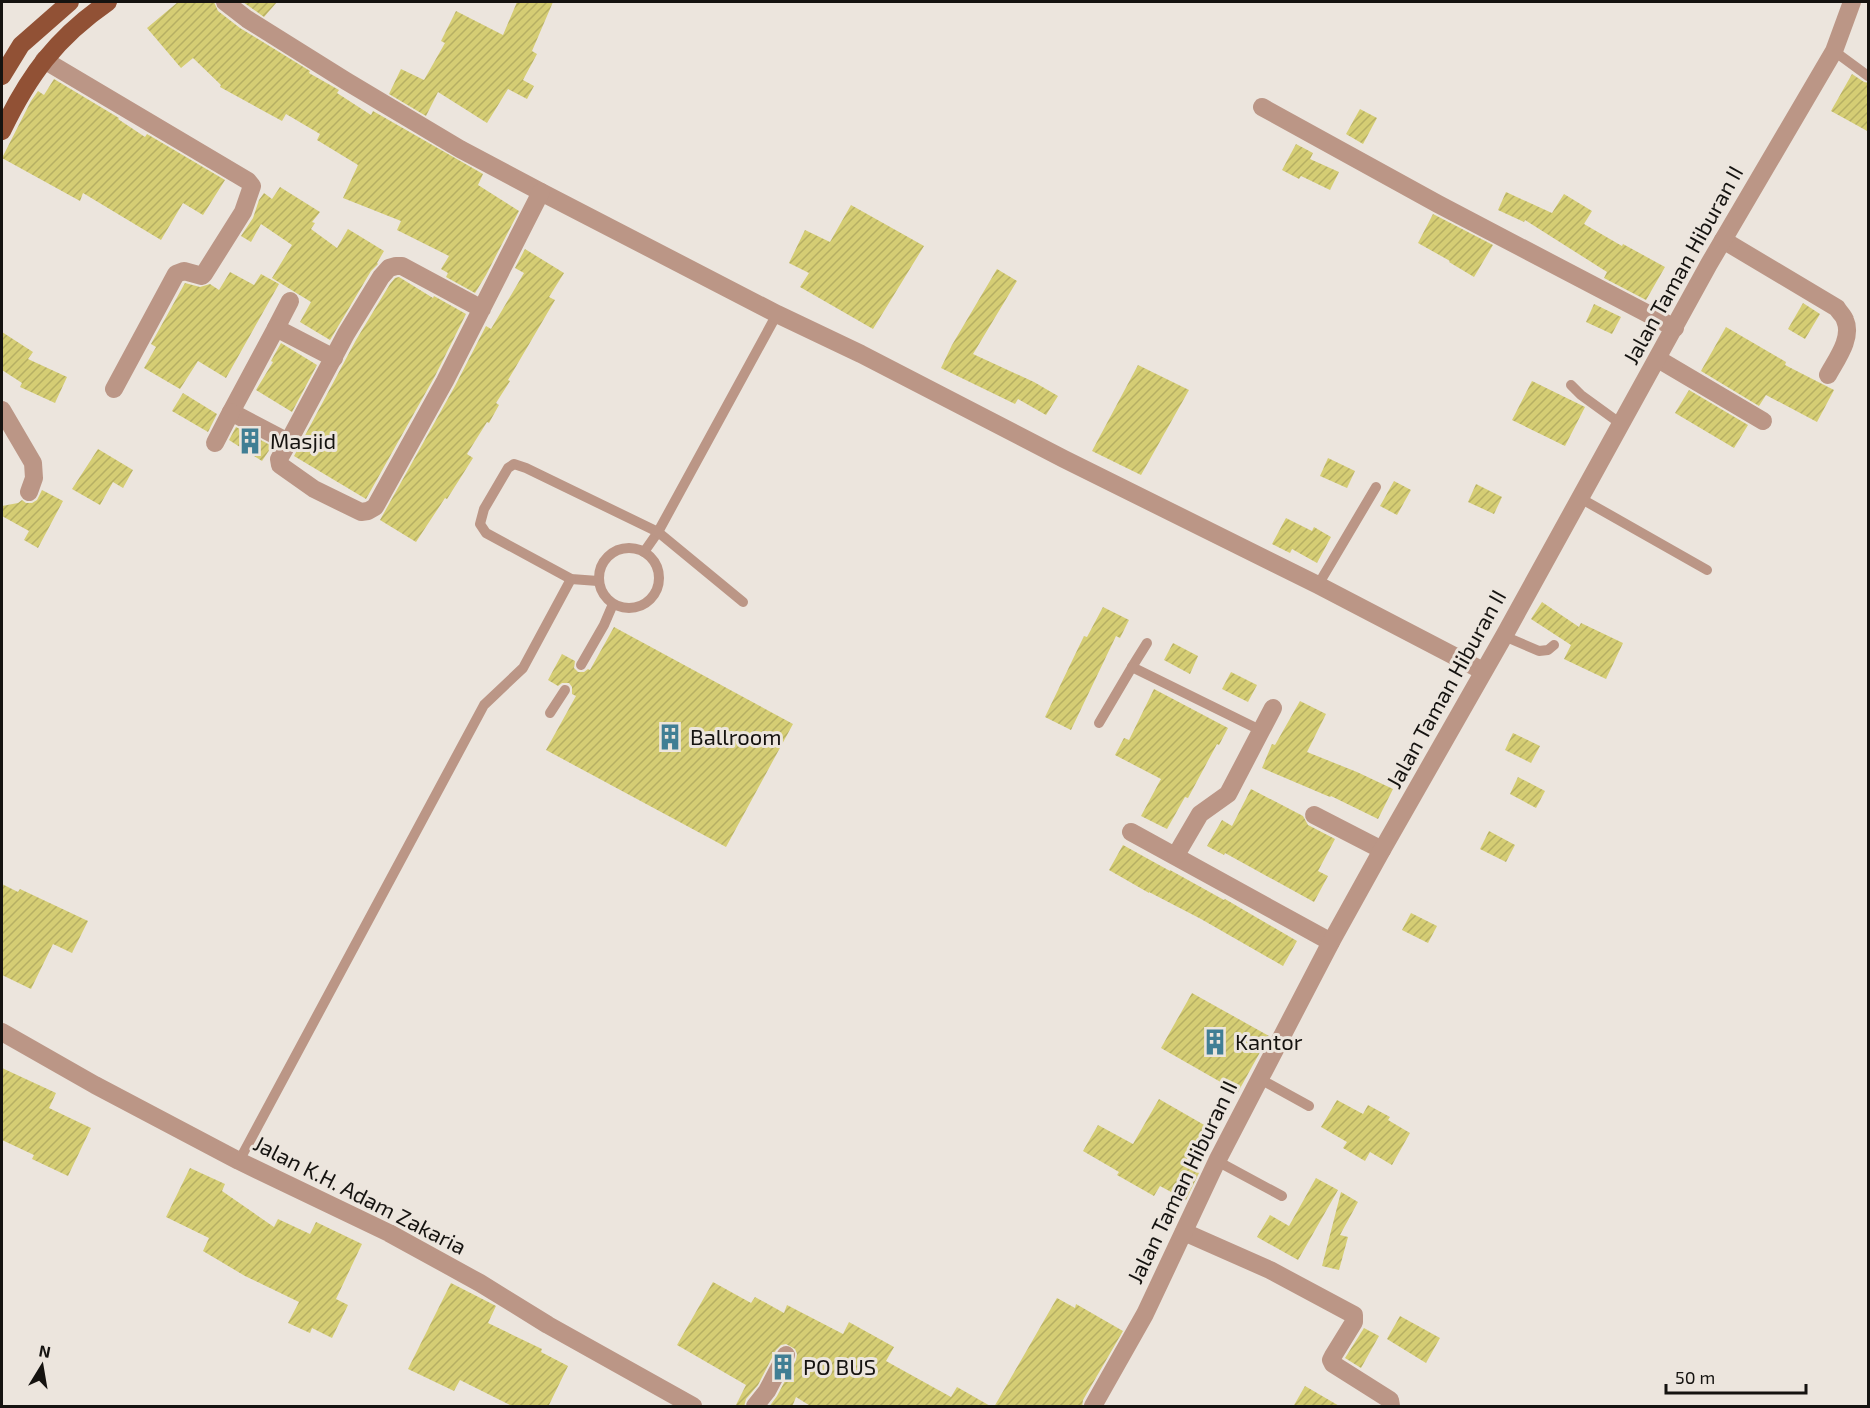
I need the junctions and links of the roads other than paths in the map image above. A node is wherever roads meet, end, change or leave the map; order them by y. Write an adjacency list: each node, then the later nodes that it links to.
1 (70, 2): 8 (main road)
2 (108, 2): 6 (main road)
3 (225, 2): 11 (street)
4 (1852, 2): 5 (street, Jalan Taman Hiburan II)
5 (1839, 55): 7 (lane); 12 (street, Jalan Taman Hiburan II)
6 (44, 60): 10 (main road); 22 (street)
7 (1865, 74)
8 (2, 76)
9 (1262, 107): 17 (street)
10 (2, 131)
11 (541, 192): 14 (street); 15 (street)
12 (1723, 240): 17 (street, Jalan Taman Hiburan II); 20 (street)
13 (290, 301): 16 (street)
14 (482, 309): 18 (street); 27 (street)
15 (777, 314): 32 (lane); 37 (street)
16 (276, 328): 18 (street); 24 (street)
17 (1675, 328): 19 (street, Jalan Taman Hiburan II)
18 (334, 358): 27 (street)
19 (1658, 359): 25 (street); 26 (street, Jalan Taman Hiburan II)
20 (1828, 375)
21 (1571, 385): 26 (lane)
22 (114, 389)
23 (2, 410): 30 (street)
24 (231, 412): 27 (street); 28 (street)
25 (1762, 421)
26 (1621, 424): 31 (street, Jalan Taman Hiburan II)
27 (288, 442)
28 (215, 443)
29 (1376, 487): 37 (lane)
30 (29, 492)
31 (1580, 498): 34 (lane); 40 (street, Jalan Taman Hiburan II)
32 (658, 532): 33 (lane); 35 (lane); 38 (lane)
33 (644, 552): 36 (lane); 39 (lane)
34 (1707, 570)
35 (571, 579): 36 (lane); 59 (lane)
36 (598, 581): 39 (lane)
37 (1318, 585): 45 (street)
38 (742, 602)
39 (614, 604): 43 (lane)
40 (1504, 636): 42 (lane); 45 (street, Jalan Taman Hiburan II)
41 (1147, 643): 44 (lane)
42 (1554, 645)
43 (580, 664)
44 (1132, 667): 49 (lane); 50 (lane)
45 (1483, 671): 53 (street, Jalan Taman Hiburan II)
46 (565, 690): 48 (lane)
47 (1273, 708): 50 (street)
48 (550, 713)
49 (1100, 723)
50 (1262, 731): 54 (street)
51 (1314, 815): 53 (street)
52 (1131, 832): 54 (street)
53 (1382, 850): 55 (street, Jalan Taman Hiburan II)
54 (1176, 855): 55 (street)
55 (1332, 942): 57 (street, Jalan Taman Hiburan II)
56 (2, 1032): 59 (street, Jalan K.H. Adam Zakaria)
57 (1260, 1079): 58 (lane); 60 (street, Jalan Taman Hiburan II)
58 (1310, 1106)
59 (239, 1161): 64 (street, Jalan K.H. Adam Zakaria)
60 (1217, 1161): 61 (lane); 62 (street, Jalan Taman Hiburan II)
61 (1282, 1196)
62 (1184, 1232): 66 (street, Jalan Taman Hiburan II); 67 (street)
63 (786, 1355): 65 (street)
64 (693, 1407)
65 (754, 1407)
66 (1094, 1407)
67 (1391, 1407)

